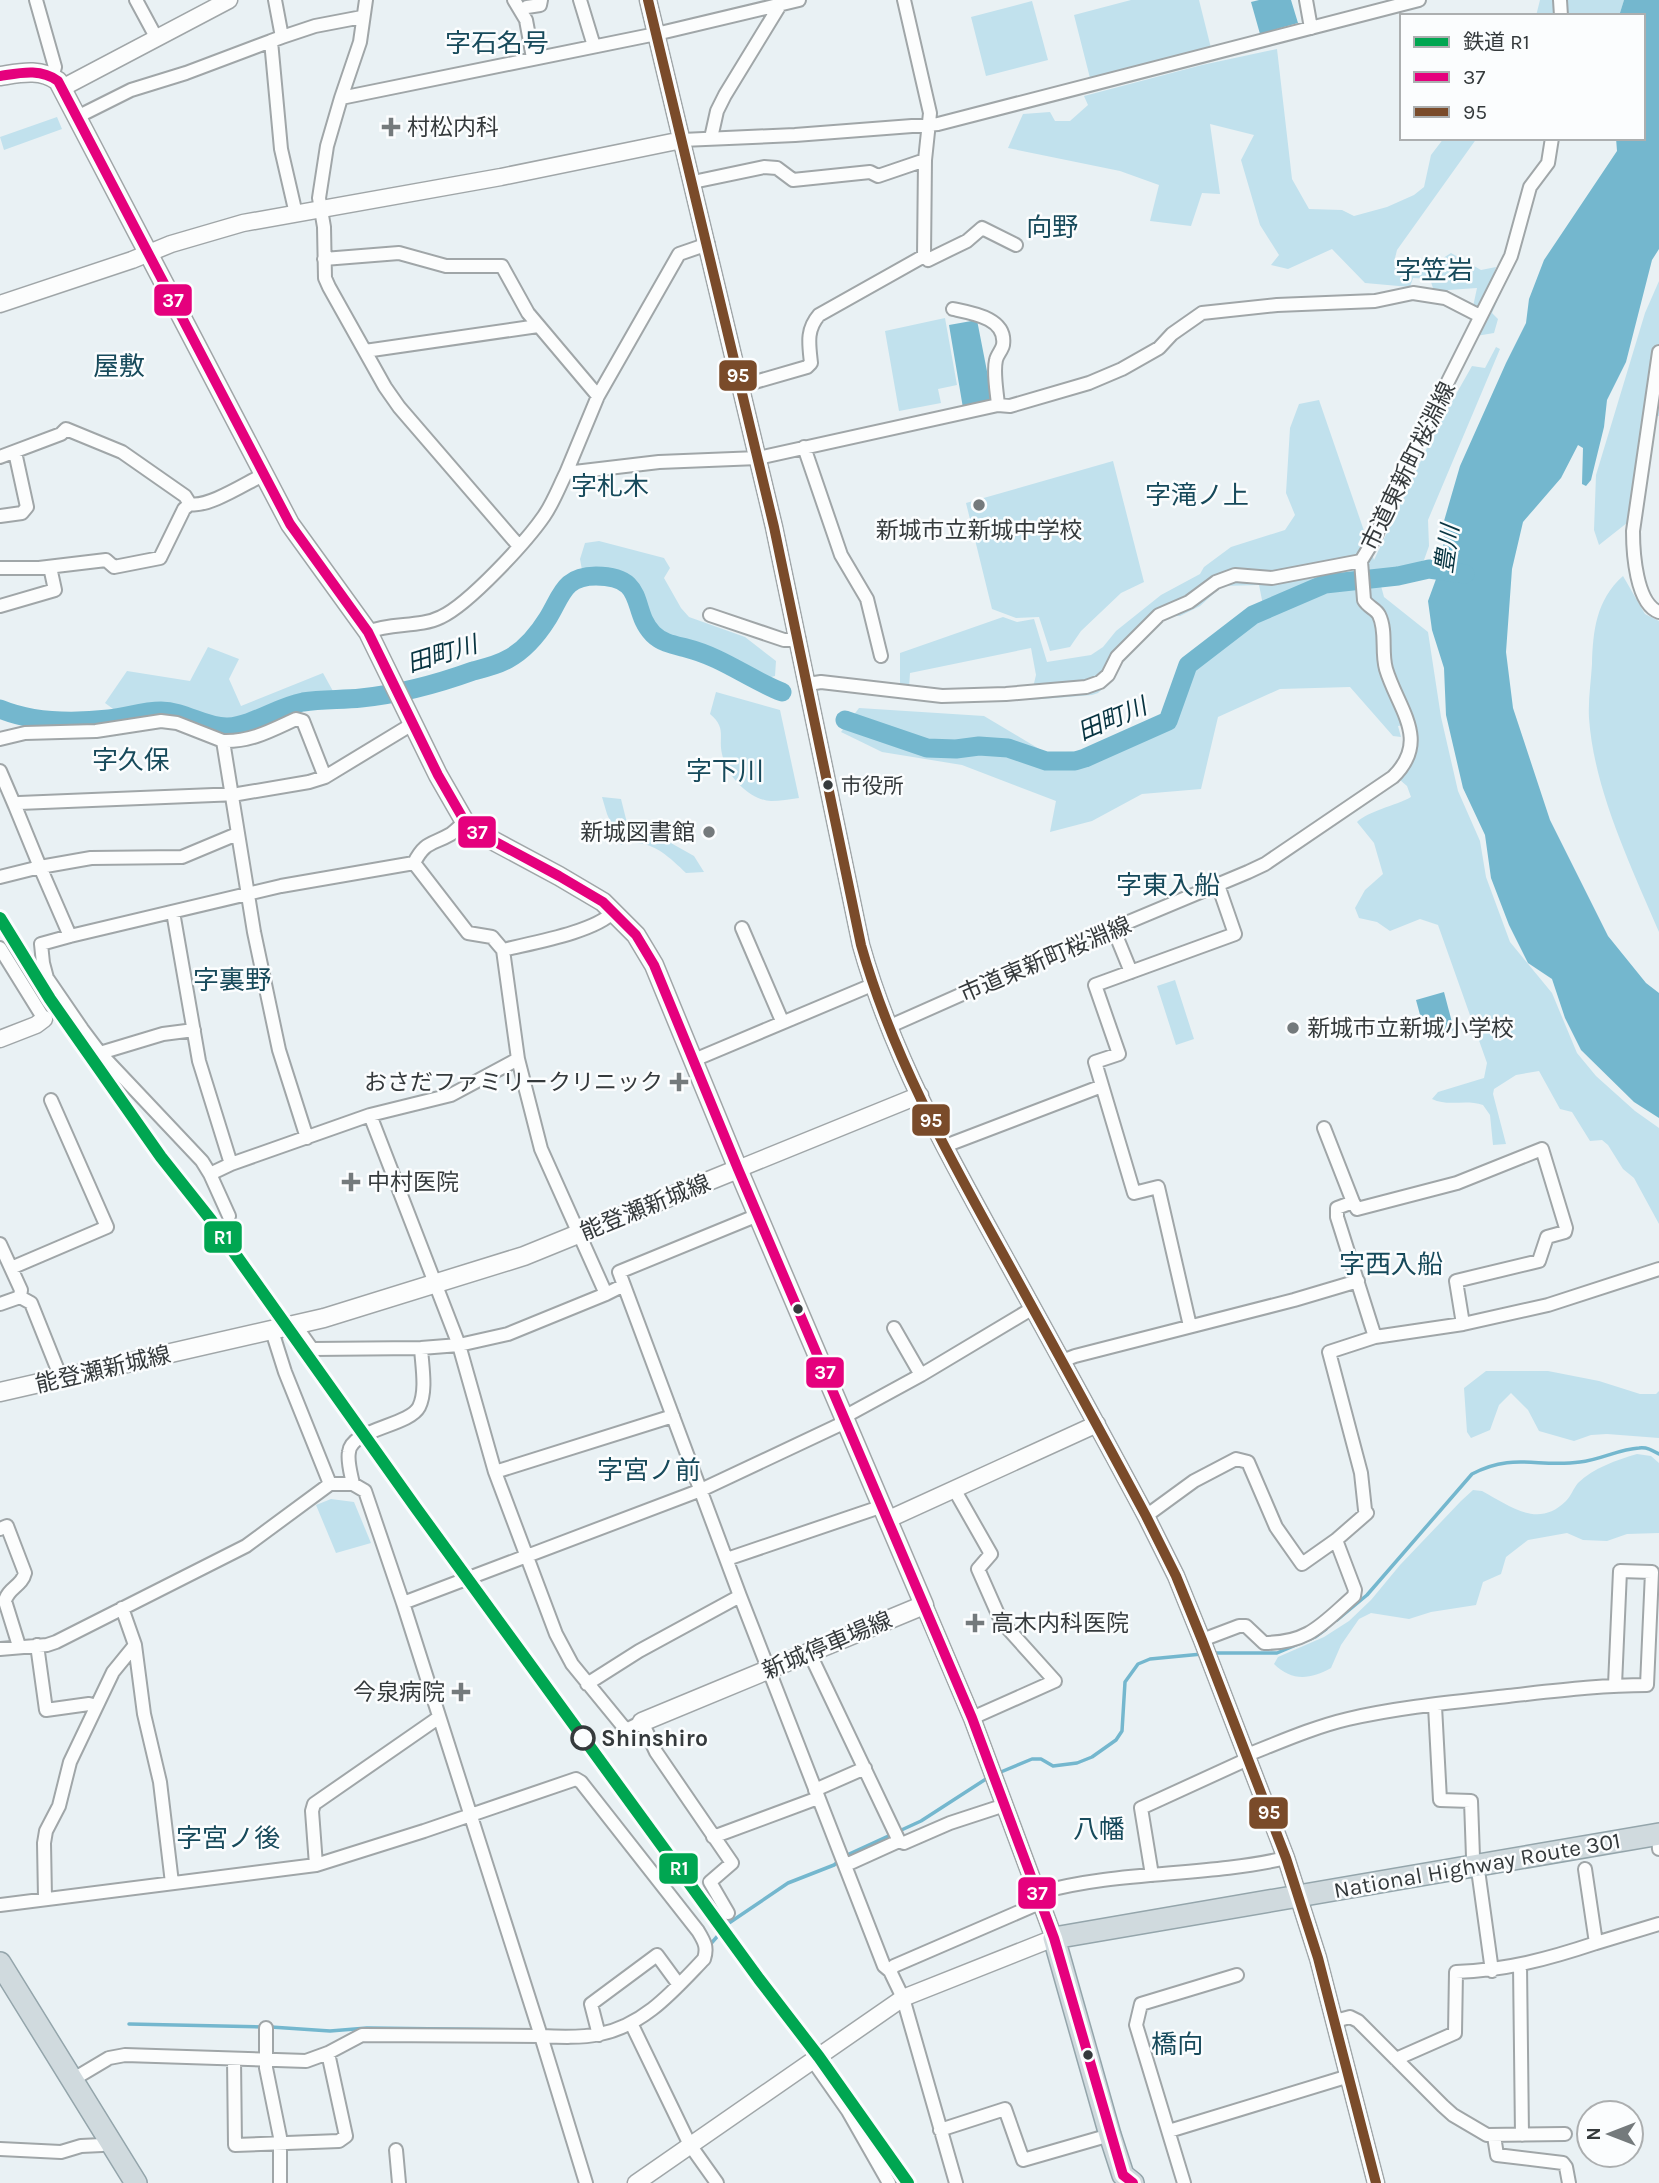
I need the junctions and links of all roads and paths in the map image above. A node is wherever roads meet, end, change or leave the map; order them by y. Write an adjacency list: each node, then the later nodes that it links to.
1 (36, 0): 24 (street)
2 (136, 0): 19 (street)
3 (229, 0): 19 (street)
4 (275, 0): 20 (street)
5 (366, 0): 16 (street)
6 (514, 0): 15 (street)
7 (541, 0): 15 (street)
8 (580, 0): 21 (street)
9 (648, 0): 18 (street)
10 (799, 0): 14 (street)
11 (904, 0): 27 (street)
12 (1307, 0): 17 (street)
13 (1419, 0): 17 (street)
14 (782, 2): 18 (street); 28 (street)
15 (522, 12): 22 (street)
16 (362, 17): 20 (street); 25 (street)
17 (1311, 28): 27 (street)
18 (656, 34): 21 (street); 29 (street)
19 (156, 37): 24 (street)
20 (276, 39): 26 (street); 34 (street)
21 (594, 46): 22 (street)
22 (533, 58): 25 (street)
23 (0, 76): 24 (main road)
24 (57, 82): 26 (main road, 能登瀬新城線)
25 (341, 98): 33 (street)
26 (77, 117): 37 (main road, 能登瀬新城線)
27 (930, 124): 28 (street); 31 (street)
28 (711, 138): 29 (street)
29 (682, 140): 32 (street); 33 (street)
30 (1552, 140): 42 (street, 市道東新町桜淵線)
31 (926, 160): 32 (street); 38 (street)
32 (693, 182): 35 (street)
33 (320, 210): 34 (street); 39 (street)
34 (296, 214): 37 (street)
35 (708, 244): 46 (street); 47 (street)
36 (1016, 245): 38 (street)
37 (147, 253): 40 (street); 54 (main road, 能登瀬新城線)
38 (924, 256): 46 (street)
39 (324, 259): 43 (street); 44 (street)
40 (0, 304)
41 (953, 309): 48 (street)
42 (1480, 316): 48 (street); 58 (street, 市道東新町桜淵線)
43 (538, 326): 44 (street); 47 (street)
44 (365, 351): 57 (street)
45 (1659, 352): 62 (street)
46 (741, 386): 52 (street)
47 (598, 396): 53 (street)
48 (998, 405): 49 (street)
49 (804, 447): 52 (street); 66 (street)
50 (15, 452): 51 (street); 55 (street); 56 (street)
51 (0, 457)
52 (758, 458): 53 (street); 65 (street)
53 (566, 473): 57 (street)
54 (263, 475): 55 (street); 64 (main road, 能登瀬新城線)
55 (190, 504): 59 (street)
56 (0, 516)
57 (518, 545): 64 (street)
58 (1361, 561): 67 (street); 80 (street, 市道東新町桜淵線)
59 (50, 567): 60 (street); 61 (street)
60 (0, 568)
61 (0, 606)
62 (1659, 612)
63 (710, 615): 65 (street)
64 (368, 632): 68 (main road, 能登瀬新城線)
65 (799, 640): 67 (street)
66 (881, 656)
67 (808, 684): 90 (street)
68 (414, 723): 72 (street); 75 (main road, 能登瀬新城線)
69 (0, 739): 70 (street)
70 (223, 741): 72 (street); 73 (street)
71 (0, 771): 74 (street)
72 (326, 777): 73 (street)
73 (231, 795): 74 (street); 76 (street)
74 (15, 806): 78 (street)
75 (465, 822): 77 (street); 83 (main road, 能登瀬新城線)
76 (237, 834): 78 (street); 81 (street)
77 (414, 863): 81 (street); 88 (street)
78 (40, 867): 79 (street); 86 (street)
79 (0, 877)
80 (1217, 885): 85 (street, 市道東新町桜淵線); 89 (street)
81 (248, 894): 82 (street); 104 (street)
82 (173, 912): 86 (street); 94 (street)
83 (614, 912): 88 (street); 98 (main road, 能登瀬新城線)
84 (742, 928): 92 (street)
85 (1113, 929): 89 (street); 93 (street, 市道東新町桜淵線)
86 (70, 936): 96 (street)
87 (0, 948): 91 (street)
88 (503, 950): 97 (street)
89 (1131, 972): 99 (street)
90 (872, 985): 92 (street); 93 (street)
91 (44, 1019): 95 (street)
92 (782, 1021): 98 (street)
93 (888, 1027): 100 (street)
94 (194, 1030): 96 (street); 106 (street)
95 (0, 1039)
96 (100, 1053): 108 (street)
97 (518, 1059): 102 (street); 112 (street)
98 (694, 1060): 107 (main road, 能登瀬新城線)
99 (1102, 1086): 105 (street); 125 (street)
100 (920, 1096): 105 (street); 107 (street)
101 (51, 1100): 114 (street)
102 (370, 1115): 104 (street); 117 (street)
103 (1324, 1128): 109 (street)
104 (307, 1139): 106 (street)
105 (945, 1146): 122 (street)
106 (231, 1164): 108 (street)
107 (738, 1169): 110 (main road); 112 (main road, 能登瀬新城線)
108 (209, 1174): 111 (street)
109 (1353, 1202): 116 (street); 123 (street)
110 (758, 1215): 118 (street); 136 (main road)
111 (229, 1216)
112 (578, 1235): 117 (main road, 能登瀬新城線); 119 (street)
113 (0, 1244): 114 (street)
114 (11, 1268): 120 (street)
115 (1659, 1269): 123 (street)
116 (1358, 1281): 125 (street); 128 (street)
117 (436, 1284): 124 (main road, 能登瀬新城線); 129 (street)
118 (622, 1286): 119 (street); 135 (street)
119 (606, 1294): 129 (street)
120 (20, 1297): 121 (street); 133 (street)
121 (0, 1304)
122 (1033, 1308): 131 (street); 132 (street)
123 (1462, 1324): 128 (street)
124 (295, 1325): 127 (main road, 能登瀬新城線); 130 (street)
125 (1191, 1326): 131 (street)
126 (894, 1328): 132 (street)
127 (272, 1331): 133 (main road, 能登瀬新城線); 139 (street)
128 (1375, 1338): 146 (street)
129 (458, 1345): 130 (street); 138 (street)
130 (421, 1348): 140 (street)
131 (1062, 1361): 137 (street)
132 (921, 1375): 136 (street)
133 (61, 1378): 134 (main road, 能登瀬新城線)
134 (0, 1392)
135 (673, 1416): 138 (street); 142 (street)
136 (844, 1417): 142 (street); 143 (main road)
137 (1097, 1424): 141 (street); 144 (street)
138 (495, 1472): 147 (street)
139 (330, 1484): 140 (street); 152 (street)
140 (353, 1484): 150 (street)
141 (954, 1489): 143 (street); 165 (street)
142 (701, 1490): 147 (street); 148 (street)
143 (886, 1513): 148 (street); 151 (main road)
144 (1146, 1516): 146 (street); 157 (street)
145 (0, 1529): 155 (street)
146 (1336, 1540): 157 (street)
147 (526, 1558): 150 (street); 160 (street)
148 (727, 1559): 149 (street)
149 (740, 1596): 159 (street); 160 (street)
150 (403, 1603): 164 (street)
151 (924, 1605): 158 (main road, 新城停車場線); 165 (street)
152 (122, 1608): 153 (street); 154 (street)
153 (37, 1645): 155 (street); 162 (street)
154 (135, 1645): 162 (street); 182 (street)
155 (19, 1646): 156 (street)
156 (0, 1649)
157 (1206, 1649): 167 (street)
158 (809, 1652): 159 (main road, 新城停車場線); 168 (street)
159 (769, 1669): 166 (main road, 新城停車場線); 169 (street)
160 (587, 1684): 166 (street)
161 (1615, 1685): 161 (street); 163 (street)
162 (96, 1706): 184 (street)
163 (1435, 1706): 167 (street); 179 (street)
164 (438, 1718): 171 (street); 178 (street)
165 (972, 1718): 170 (street)
166 (642, 1722): 174 (street)
167 (1248, 1757): 176 (street); 181 (street)
168 (865, 1768): 169 (street); 173 (street)
169 (817, 1794): 174 (street); 177 (street)
170 (1006, 1805): 173 (street); 185 (street)
171 (471, 1815): 178 (street); 196 (street); 202 (street)
172 (1659, 1834): 175 (street); 179 (highway, National Highway Route 301)
173 (897, 1836): 177 (street)
174 (713, 1837): 187 (street)
175 (1659, 1849)
176 (1286, 1858): 181 (street); 183 (street)
177 (844, 1860): 194 (street)
178 (316, 1865): 182 (street)
179 (1476, 1865): 183 (highway, National Highway Route 301); 193 (street)
180 (1585, 1870): 190 (street)
181 (1152, 1875): 185 (street)
182 (172, 1883): 184 (street)
183 (1299, 1896): 189 (highway, National Highway Route 301); 198 (street)
184 (45, 1898): 186 (street)
185 (1040, 1898): 189 (street); 194 (street)
186 (0, 1905)
187 (728, 1913)
188 (1659, 1924): 190 (street)
189 (1054, 1938): 197 (street); 214 (highway)
190 (1596, 1943): 192 (street)
191 (0, 1963): 209 (highway)
192 (1520, 1965): 193 (street); 213 (street)
193 (1492, 1970): 205 (street)
194 (890, 1971): 197 (street)
195 (1237, 1975): 211 (street)
196 (677, 1981): 199 (street); 201 (street)
197 (903, 1998): 207 (street); 210 (street)
198 (1335, 2021): 205 (street); 208 (street)
199 (631, 2023): 201 (street); 218 (street)
200 (266, 2028): 206 (street)
201 (598, 2029): 202 (street)
202 (539, 2032): 203 (street); 224 (street)
203 (328, 2053): 206 (street); 217 (street)
204 (234, 2059): 206 (street); 209 (street); 217 (street)
205 (1396, 2059): 215 (street)
206 (266, 2060): 217 (street)
207 (813, 2061): 218 (street); 227 (street)
208 (1349, 2076): 211 (street); 231 (street)
209 (72, 2080): 216 (highway)
210 (940, 2130): 214 (street); 228 (street)
211 (1170, 2131): 230 (street)
212 (1565, 2134): 213 (street)
213 (1522, 2135): 215 (street)
214 (1110, 2136): 229 (highway)
215 (1494, 2136): 232 (street)
216 (110, 2140): 219 (street); 221 (highway)
217 (280, 2143): 222 (street)
218 (690, 2144): 225 (street); 226 (street)
219 (0, 2149)
220 (396, 2150): 223 (street)
221 (136, 2183)
222 (279, 2183)
223 (399, 2183)
224 (586, 2183)
225 (636, 2183)
226 (717, 2183)
227 (889, 2183)
228 (956, 2183)
229 (1133, 2183)
230 (1184, 2183)
231 (1376, 2183)
232 (1569, 2183)

